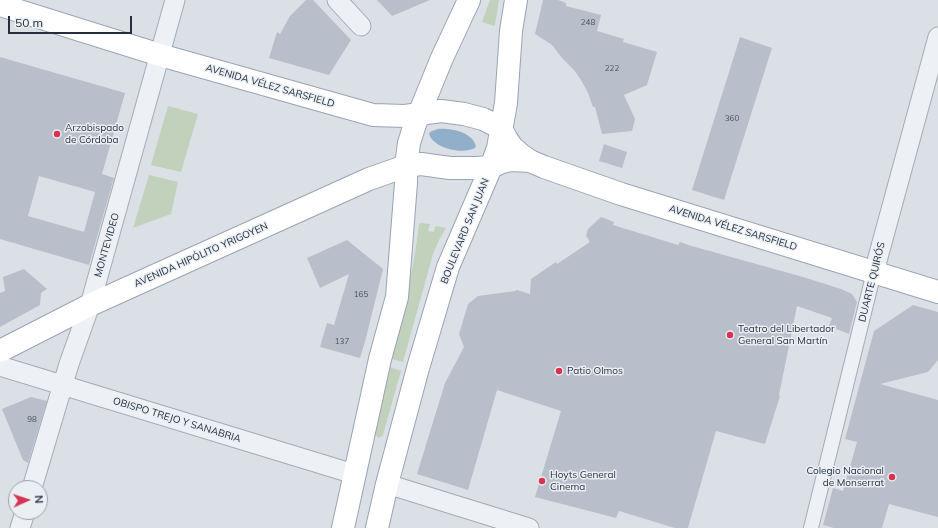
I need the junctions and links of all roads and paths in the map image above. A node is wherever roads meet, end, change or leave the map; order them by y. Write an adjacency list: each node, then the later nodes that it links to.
1 (175, 0): 8 (street, MONTEVIDEO)
2 (337, 0): 6 (street)
3 (469, 0): 9 (main road)
4 (516, 0): 10 (main road, BOULEVARD SAN JUAN)
5 (0, 5): 8 (main road, AVENIDA VÉLEZ SARSFIELD)
6 (361, 26)
7 (938, 37): 14 (street, DUARTE QUIRÓS)
8 (160, 55): 9 (main road, AVENIDA VÉLEZ SARSFIELD); 16 (street, MONTEVIDEO)
9 (419, 115): 10 (main road, AVENIDA VÉLEZ SARSFIELD); 12 (main road)
10 (502, 128): 11 (main road, AVENIDA VÉLEZ SARSFIELD); 13 (main road, BOULEVARD SAN JUAN)
11 (530, 161): 13 (main road, AVENIDA VÉLEZ SARSFIELD); 14 (main road, AVENIDA VÉLEZ SARSFIELD)
12 (406, 166): 13 (main road, AVENIDA VÉLEZ SARSFIELD); 16 (main road, AVENIDA HIPÓLITO YRIGOYEN); 20 (main road)
13 (491, 167): 22 (main road, BOULEVARD SAN JUAN)
14 (874, 272): 15 (main road, AVENIDA VÉLEZ SARSFIELD); 26 (street, DUARTE QUIRÓS)
15 (938, 292)
16 (90, 305): 17 (main road, AVENIDA HIPÓLITO YRIGOYEN); 19 (street, MONTEVIDEO)
17 (0, 351)
18 (0, 366): 19 (street, OBISPO TREJO Y SANABRIA)
19 (63, 386): 20 (street, OBISPO TREJO Y SANABRIA); 21 (street, MONTEVIDEO)
20 (354, 474): 23 (main road)
21 (34, 480)
22 (387, 484): 24 (main road, BOULEVARD SAN JUAN); 25 (street)
23 (343, 528)
24 (377, 528)
25 (529, 528)
26 (811, 528)

